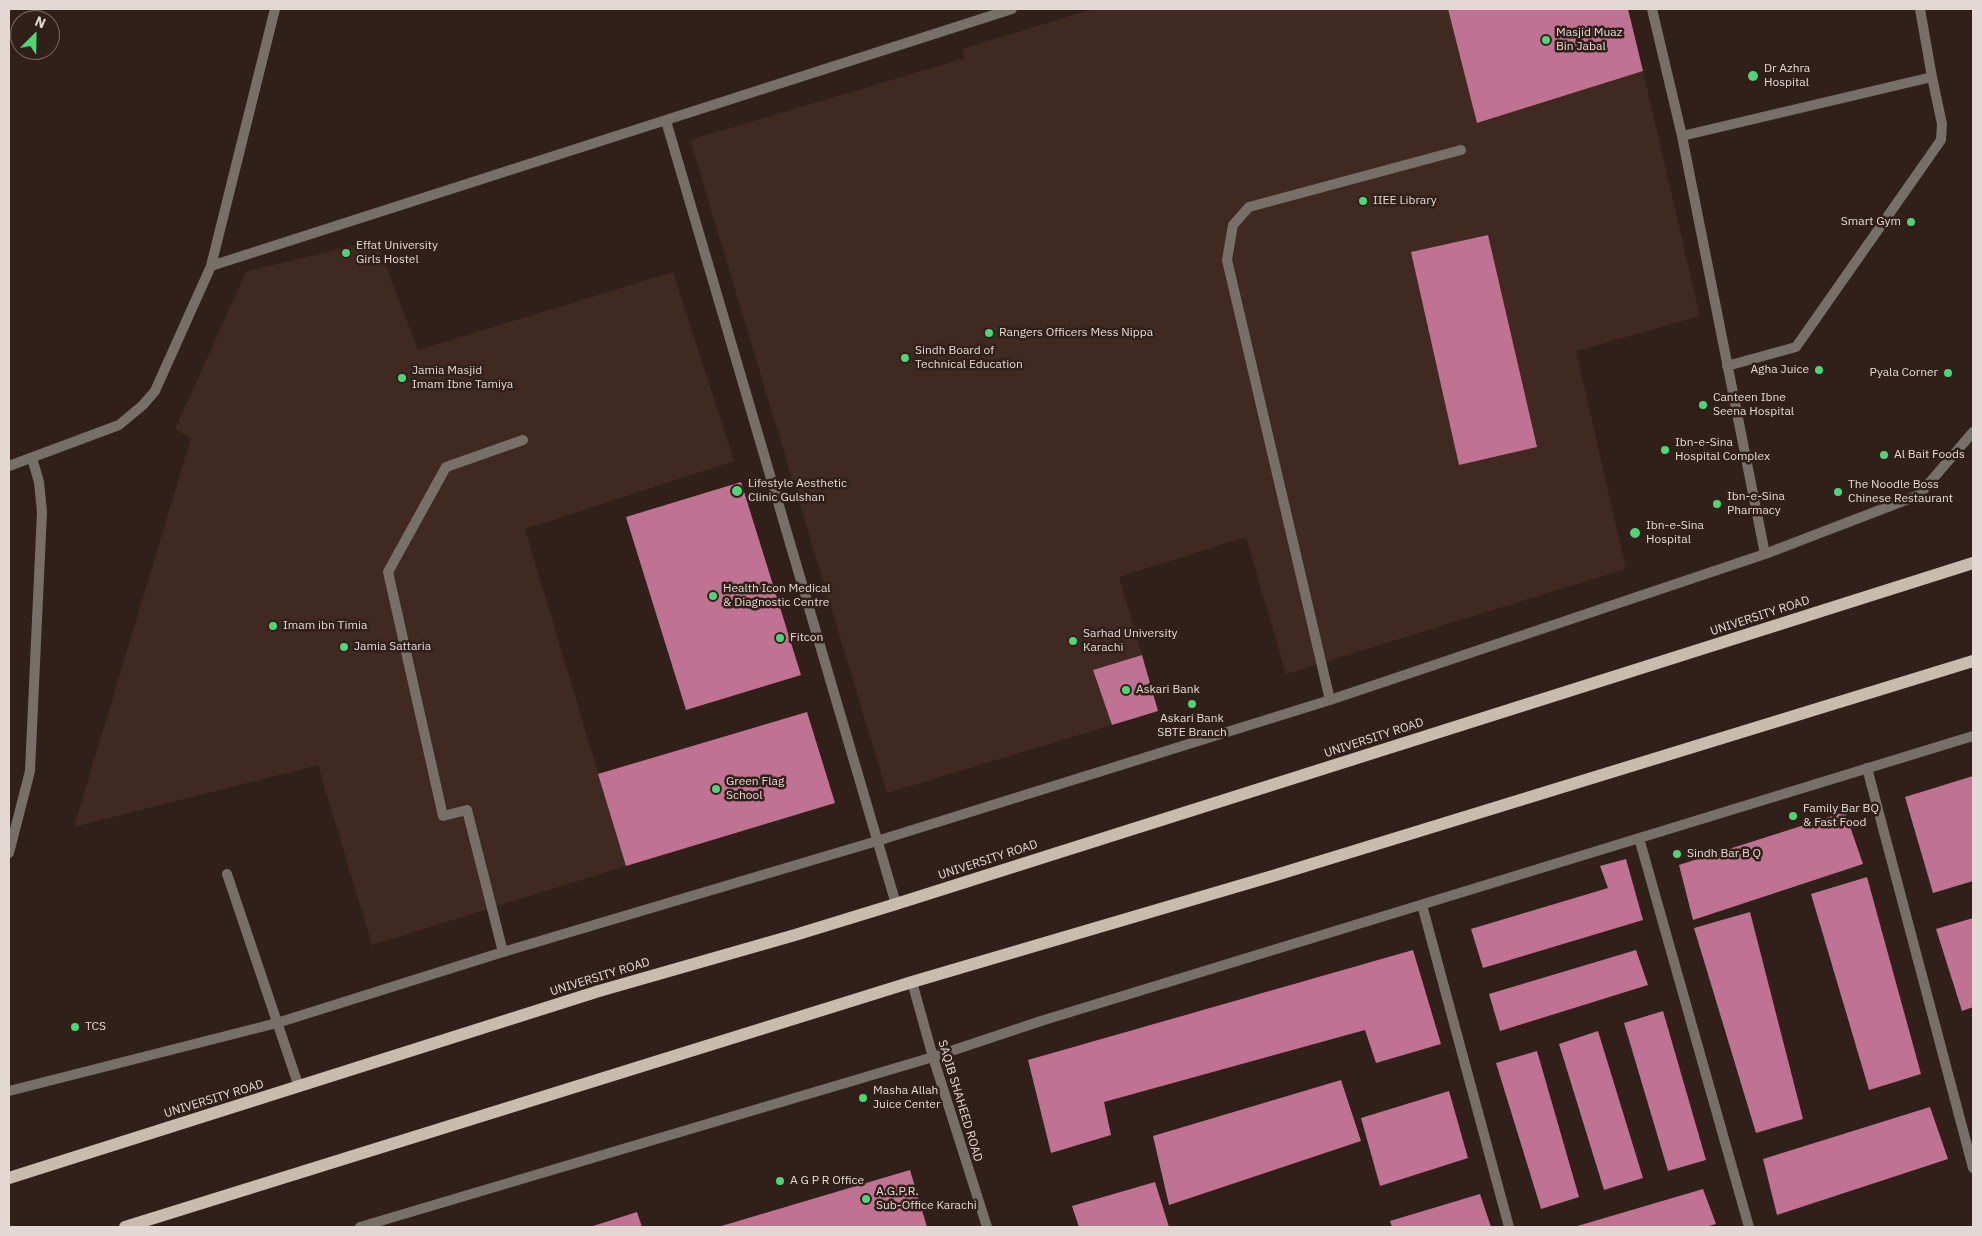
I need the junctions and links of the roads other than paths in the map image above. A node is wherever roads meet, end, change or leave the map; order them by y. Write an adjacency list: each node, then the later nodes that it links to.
1 (275, 9): 9 (street)
2 (1012, 9): 6 (street)
3 (1652, 9): 7 (street)
4 (1920, 9): 5 (street)
5 (1932, 77): 7 (street); 10 (street)
6 (666, 121): 9 (street); 22 (street)
7 (1682, 136): 10 (street)
8 (1462, 150): 18 (street)
9 (211, 266): 13 (street)
10 (1727, 366): 15 (street)
11 (1973, 432): 15 (street)
12 (523, 440): 27 (street)
13 (32, 458): 14 (street); 23 (street)
14 (9, 466)
15 (1765, 554): 18 (street)
16 (1973, 563): 25 (main road, UNIVERSITY ROAD)
17 (1973, 660): 28 (main road)
18 (1330, 700): 22 (street)
19 (1973, 736): 20 (street)
20 (1867, 768): 21 (street); 33 (street)
21 (1639, 838): 26 (street); 40 (street)
22 (878, 841): 25 (street); 27 (street)
23 (9, 853)
24 (227, 874): 29 (street)
25 (896, 904): 31 (main road, UNIVERSITY ROAD)
26 (1422, 904): 30 (street); 39 (street)
27 (503, 952): 29 (street)
28 (912, 982): 30 (street, SAQIB SHAHEED ROAD); 36 (main road)
29 (277, 1023): 31 (street); 32 (street)
30 (933, 1057): 35 (street); 38 (street, SAQIB SHAHEED ROAD)
31 (299, 1087): 34 (main road, UNIVERSITY ROAD)
32 (9, 1091)
33 (1973, 1168)
34 (9, 1178)
35 (373, 1226): 37 (street)
36 (125, 1227)
37 (360, 1227)
38 (987, 1227)
39 (1509, 1227)
40 (1749, 1227)

